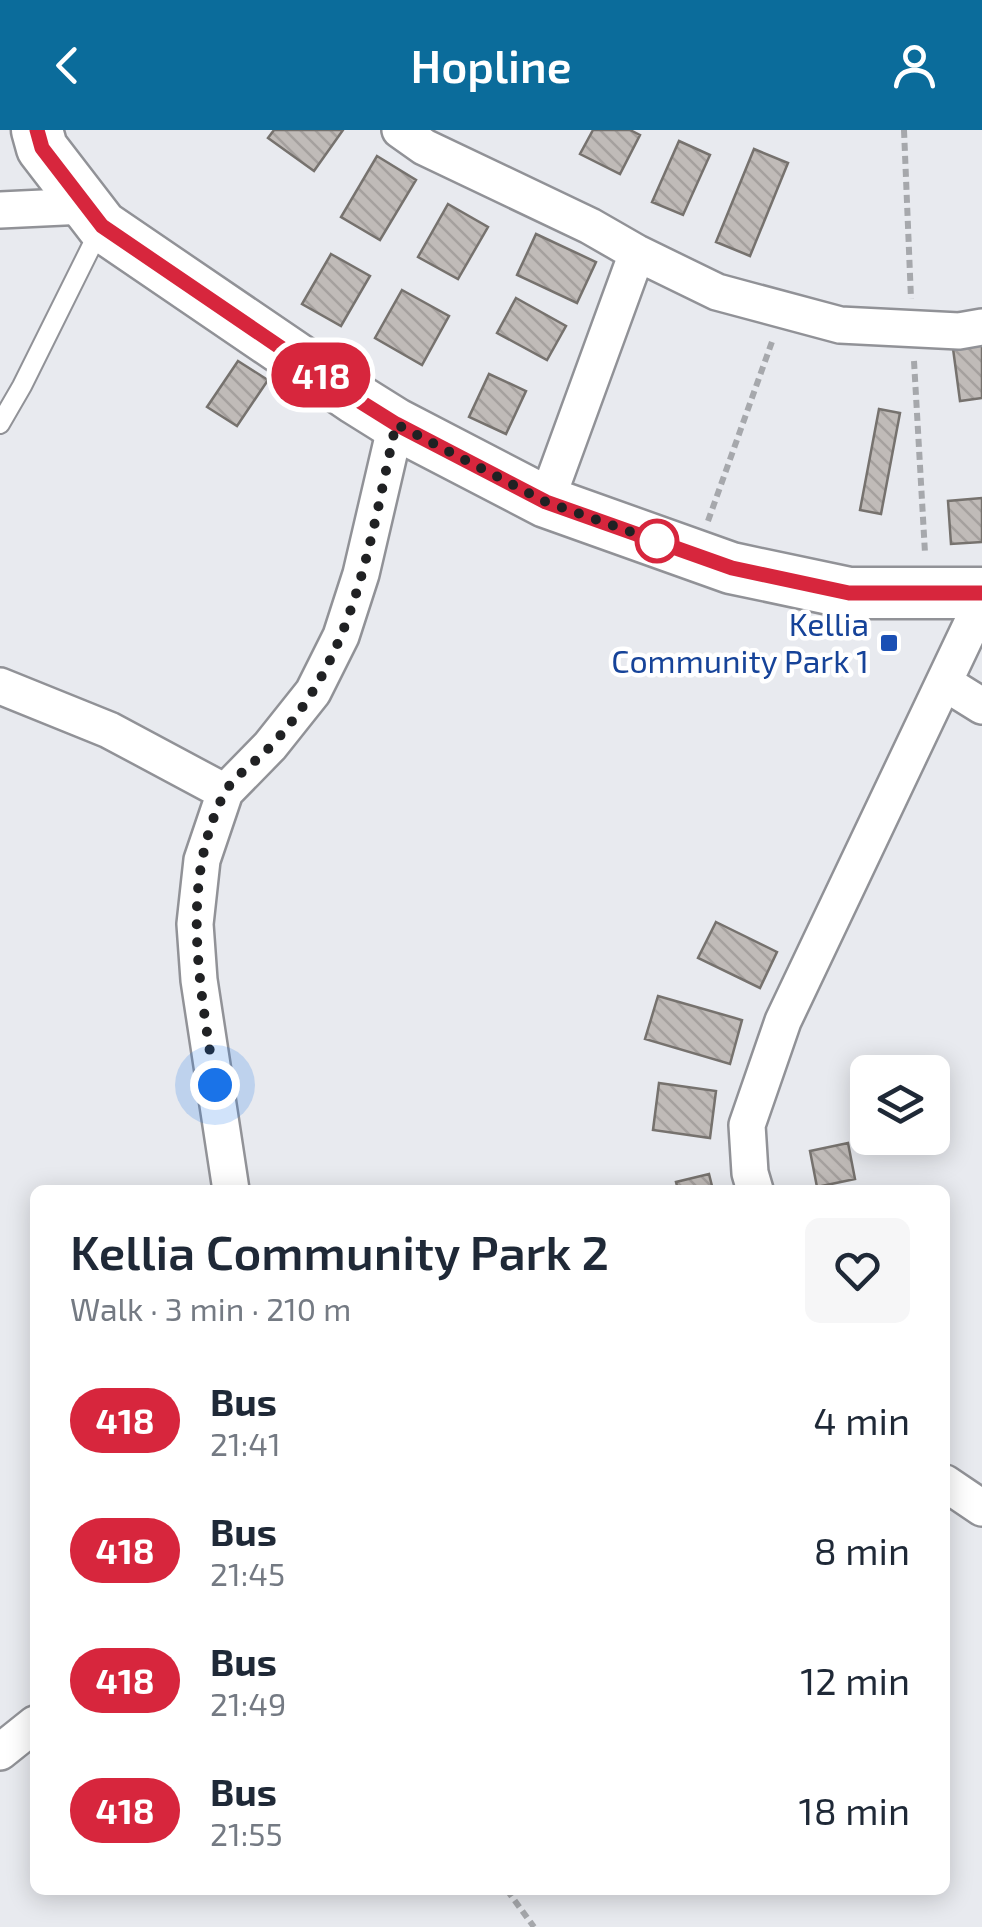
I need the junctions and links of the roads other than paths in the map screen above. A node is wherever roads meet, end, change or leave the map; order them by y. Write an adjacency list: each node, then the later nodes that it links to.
1 (37, 130): 4 (main road)
2 (400, 130): 5 (street)
3 (0, 210): 4 (street)
4 (94, 216): 7 (lane); 8 (main road)
5 (637, 253): 6 (street); 9 (street)
6 (982, 326)
7 (0, 424)
8 (396, 424): 9 (main road); 15 (street)
9 (546, 502): 10 (main road)
10 (982, 592)
11 (982, 602): 12 (street)
12 (945, 684): 14 (street); 17 (street)
13 (0, 686): 15 (street)
14 (982, 706)
15 (225, 792): 16 (street)
16 (230, 1185)
17 (754, 1185)
18 (950, 1486): 19 (street)
19 (982, 1508)
20 (30, 1728): 21 (street)
21 (0, 1752)

